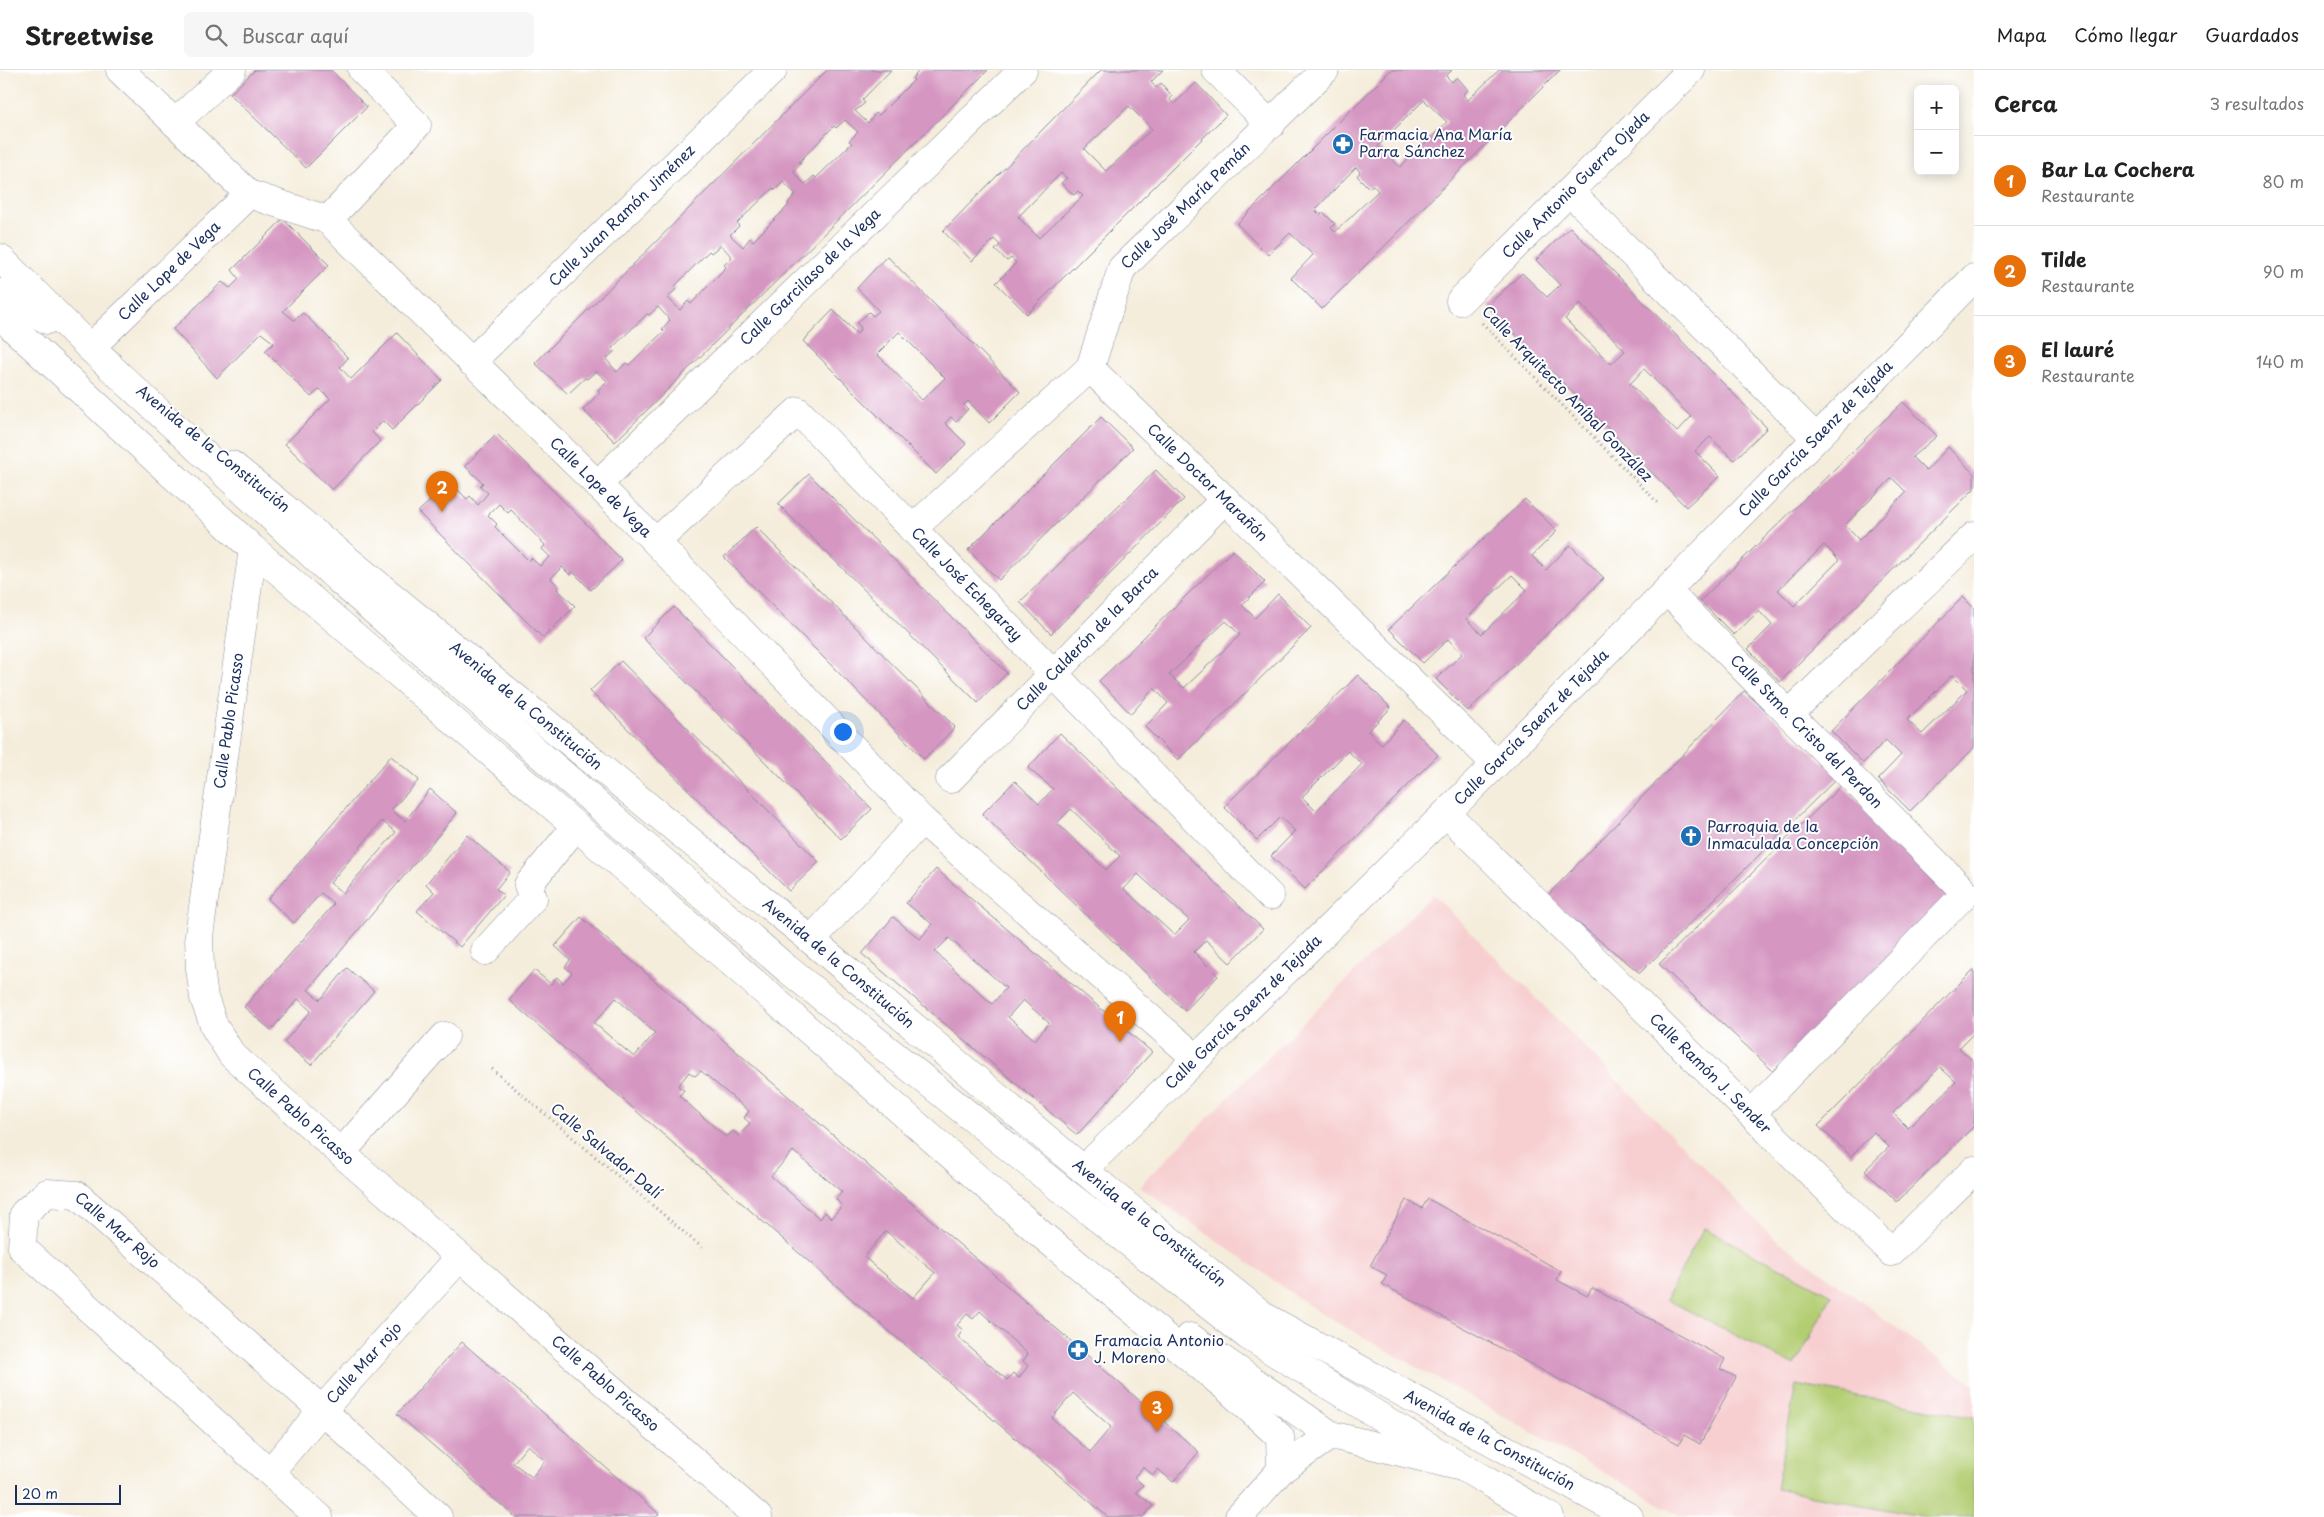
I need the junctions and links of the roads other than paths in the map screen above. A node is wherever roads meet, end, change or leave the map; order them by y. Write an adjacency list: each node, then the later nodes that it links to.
1 (120, 70): 9 (street, Calle Lope de Vega)
2 (232, 70): 9 (street)
3 (362, 70): 13 (street)
4 (773, 70): 20 (street, Calle Juan Ramón Jiménez)
5 (1023, 70): 23 (street, Calle Garcilaso de la Vega)
6 (1216, 70): 10 (street)
7 (1325, 70): 10 (street, Calle José María Pemán)
8 (1692, 70): 11 (street, Calle Antonio Guerra Ojeda)
9 (175, 123): 12 (street, Calle Lope de Vega)
10 (1271, 125): 21 (street, Calle José María Pemán)
11 (1570, 192): 17 (street, Calle Antonio Guerra Ojeda); 22 (street)
12 (249, 194): 13 (street, Calle Lope de Vega); 19 (street, Calle Lope de Vega)
13 (328, 220): 20 (street, Calle Lope de Vega)
14 (0, 258): 19 (street, Avenida de la Constitución)
15 (1974, 278): 22 (street, Calle García Saenz de Tejada)
16 (0, 293): 19 (street, Avenida de la Constitución)
17 (1460, 301)
18 (0, 312): 28 (street, Avenida de la Constitución)
19 (90, 348): 38 (street, Avenida de la Constitución); 50 (street, Avenida de la Constitución)
20 (471, 362): 23 (street, Calle Lope de Vega)
21 (1090, 368): 24 (street, Calle Doctor Marañón); 25 (street)
22 (1816, 438): 29 (street, Calle García Saenz de Tejada)
23 (597, 485): 27 (street, Calle Lope de Vega)
24 (1224, 499): 30 (street, Calle Calderón de la Barca); 32 (street, Calle Doctor Marañón)
25 (912, 529): 27 (street, Calle José Echegaray); 30 (street, Calle José Echegaray)
26 (1974, 536): 31 (street)
27 (656, 542): 35 (street, Calle Lope de Vega)
28 (253, 549): 36 (street, Avenida de la Constitución); 43 (street, Calle Pablo Picasso)
29 (1667, 591): 31 (street, Calle Stmo. Cristo del Perdon); 32 (street, Calle García Saenz de Tejada)
30 (1054, 673): 33 (street, Calle Calderón de la Barca); 37 (street, Calle José Echegaray)
31 (1789, 714): 42 (street, Calle Stmo. Cristo del Perdon)
32 (1496, 764): 34 (street, Calle García Saenz de Tejada)
33 (950, 779)
34 (1446, 813): 41 (street, Calle García Saenz de Tejada); 42 (street, Calle Ramón J. Sender)
35 (922, 820): 38 (street); 41 (street, Calle Lope de Vega)
36 (576, 826): 39 (street); 46 (street, Avenida de la Constitución)
37 (1270, 896)
38 (811, 940): 44 (street, Avenida de la Constitución)
39 (485, 951)
40 (445, 1036): 43 (street)
41 (1196, 1058): 44 (street, Calle García Saenz de Tejada)
42 (1752, 1114): 45 (street, Calle Ramón J. Sender)
43 (341, 1153): 47 (street, Calle Pablo Picasso)
44 (1083, 1170): 58 (street, Avenida de la Constitución)
45 (1974, 1170)
46 (1042, 1235): 49 (street, Avenida de la Constitución); 51 (street, Avenida de la Constitución)
47 (460, 1258): 48 (street, Calle Mar rojo); 55 (street, Calle Pablo Picasso)
48 (322, 1410): 52 (street, Calle Mar rojo); 52 (street, Calle Mar Rojo); 54 (street, Calle Mar Rojo)
49 (1331, 1435): 50 (street, Avenida de la Constitución); 51 (street)
50 (1464, 1468): 57 (street, Avenida de la Constitución)
51 (1281, 1470): 56 (street)
52 (270, 1472): 53 (street, Calle Mar Rojo)
53 (319, 1517)
54 (438, 1517)
55 (758, 1517)
56 (1239, 1517)
57 (1550, 1517)
58 (1629, 1517)

